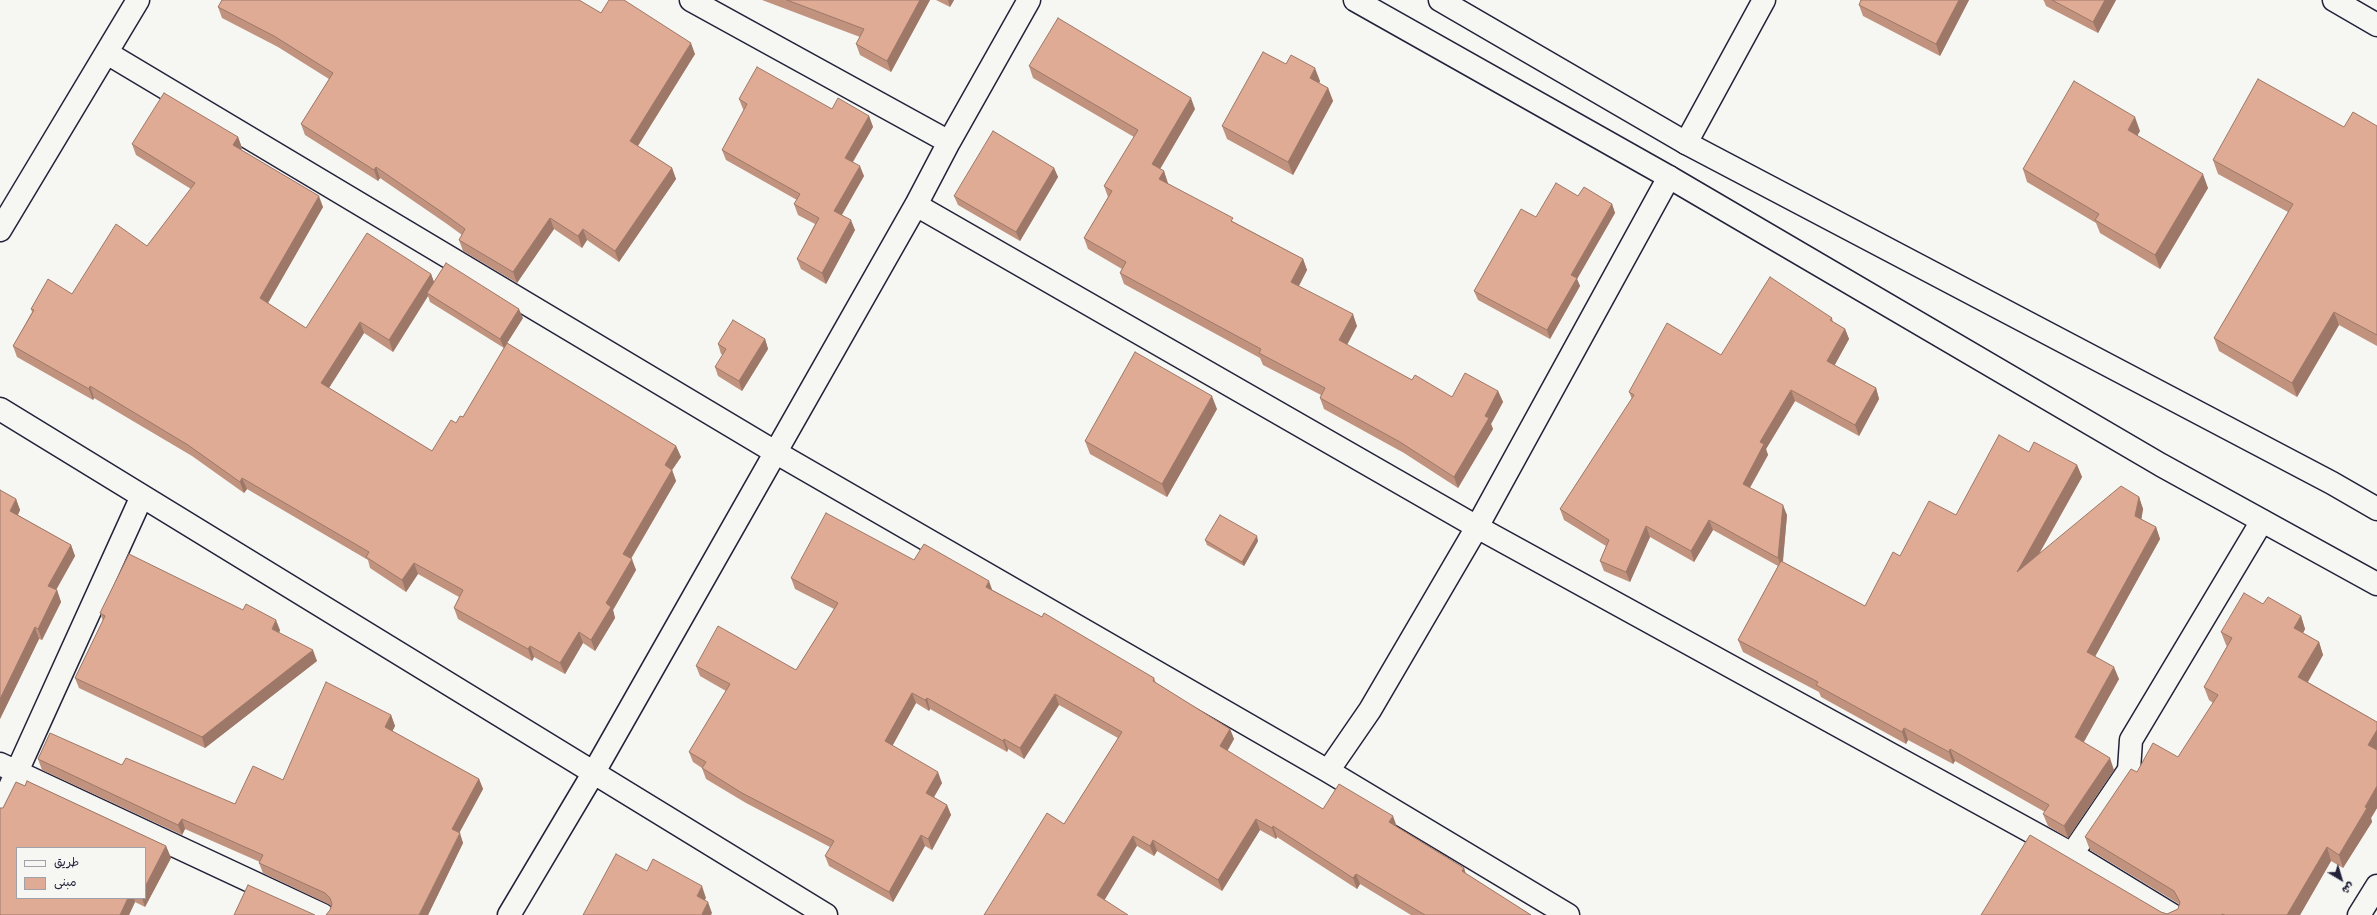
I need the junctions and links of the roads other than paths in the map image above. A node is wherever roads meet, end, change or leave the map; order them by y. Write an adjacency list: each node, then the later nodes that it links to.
1 (138, 0): 9 (street)
2 (691, 0): 10 (street)
3 (1029, 0): 10 (street)
4 (1355, 0): 12 (street)
5 (1440, 0): 11 (street)
6 (1764, 0): 11 (street)
7 (2334, 0): 8 (street)
8 (2377, 25)
9 (107, 53): 14 (street); 16 (street)
10 (949, 142): 13 (street)
11 (1686, 143): 18 (street)
12 (1669, 177): 19 (street); 20 (street)
13 (916, 205): 16 (street); 20 (street)
14 (0, 230)
15 (0, 409): 17 (street)
16 (775, 452): 23 (street); 24 (street)
17 (142, 496): 22 (street); 24 (street)
18 (2377, 509)
19 (2262, 521): 21 (street); 26 (street)
20 (1477, 527): 23 (street); 26 (street)
21 (2377, 584)
22 (8, 768): 25 (street); 28 (street)
23 (1328, 771): 31 (street)
24 (594, 772): 29 (street); 30 (street)
25 (0, 808)
26 (2072, 854): 32 (street)
27 (2377, 886): 33 (street)
28 (323, 915)
29 (509, 915)
30 (826, 915)
31 (1568, 915)
32 (2172, 915)
33 (2359, 915)

